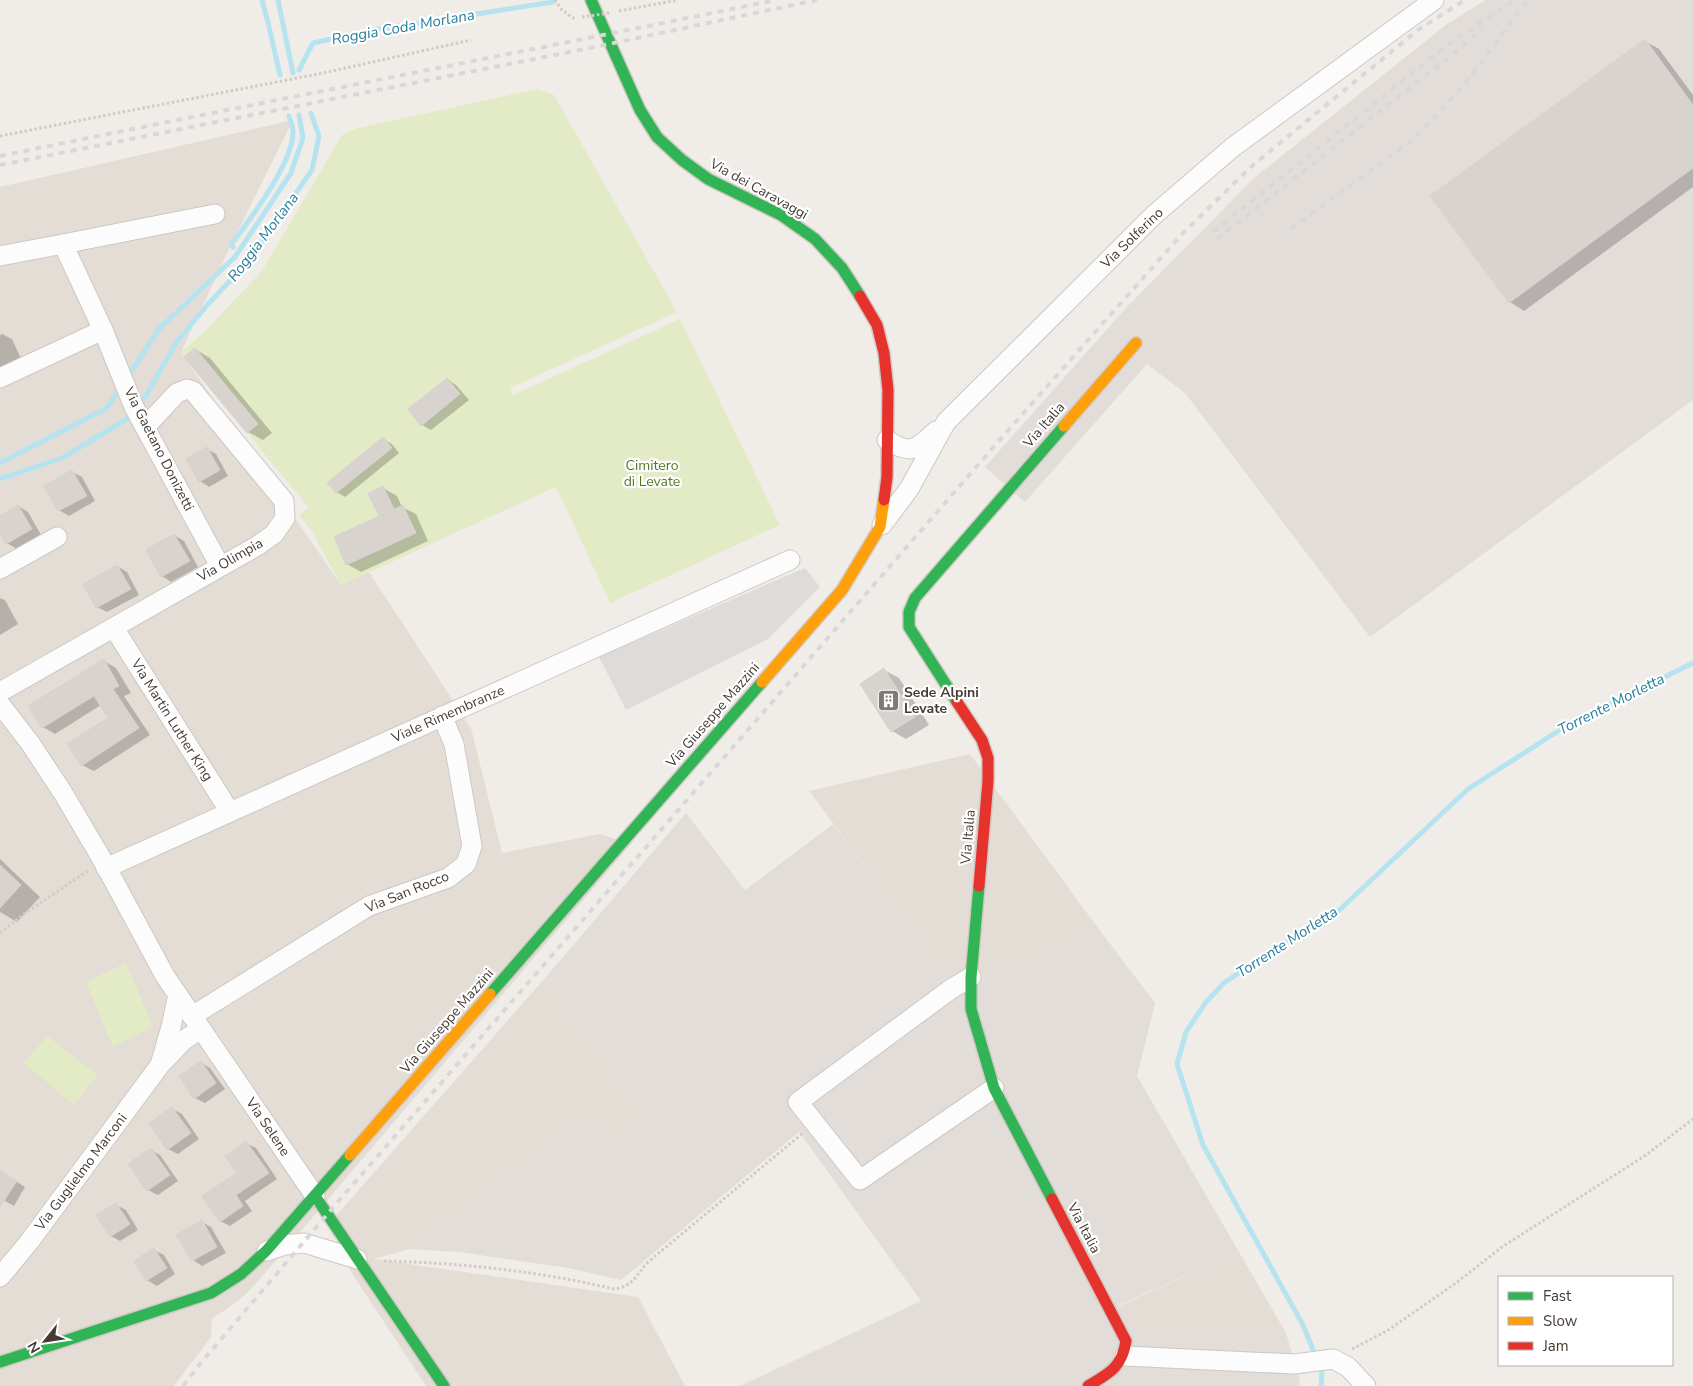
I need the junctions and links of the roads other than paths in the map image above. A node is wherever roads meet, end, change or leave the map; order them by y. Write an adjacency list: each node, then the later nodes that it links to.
1 (591, 0): 11 (street, Via dei Caravaggi)
2 (1434, 0): 9 (street, Via Solferino)
3 (215, 214): 4 (street)
4 (63, 244): 5 (street); 6 (street, Via Gaetano Donizetti)
5 (0, 256)
6 (103, 330): 8 (street); 10 (street, Via Gaetano Donizetti)
7 (1136, 343): 25 (street, Via Italia)
8 (0, 378)
9 (946, 422): 11 (street); 12 (street, Via Solferino)
10 (145, 427): 17 (street, Via Gaetano Donizetti); 17 (street, Via Olimpia)
11 (888, 440): 13 (street, Via dei Caravaggi)
12 (924, 465): 13 (street); 14 (street, Via Solferino)
13 (887, 476): 14 (street, Via dei Caravaggi)
14 (880, 526): 30 (street, Via Giuseppe Mazzini)
15 (57, 537): 18 (street)
16 (790, 560): 22 (street, Viale Rimembranze)
17 (220, 566): 19 (street, Via Olimpia)
18 (0, 568)
19 (114, 628): 20 (street, Via Olimpia); 23 (street, Via Martin Luther King)
20 (0, 692)
21 (0, 704): 24 (street, Via Selene)
22 (442, 716): 23 (street, Viale Rimembranze); 27 (street, Via San Rocco)
23 (230, 812): 24 (street, Viale Rimembranze)
24 (104, 864): 26 (street, Via Selene)
25 (971, 977): 29 (street, Via Italia); 29 (street)
26 (178, 995): 27 (street, Via Selene); 28 (street, Via Guglielmo Marconi)
27 (197, 1022): 28 (street, Via Guglielmo Marconi); 30 (street, Via Selene)
28 (160, 1065): 33 (street, Via Guglielmo Marconi)
29 (994, 1088): 34 (street, Via Italia)
30 (315, 1196): 31 (street, Via Giuseppe Mazzini); 32 (street, Via Selene)
31 (266, 1251): 32 (street); 35 (street, Via Giuseppe Mazzini)
32 (357, 1259): 36 (street, Via Selene)
33 (0, 1277)
34 (1124, 1356): 37 (street); 38 (street)
35 (0, 1362)
36 (444, 1386)
37 (1088, 1386)
38 (1366, 1386)

